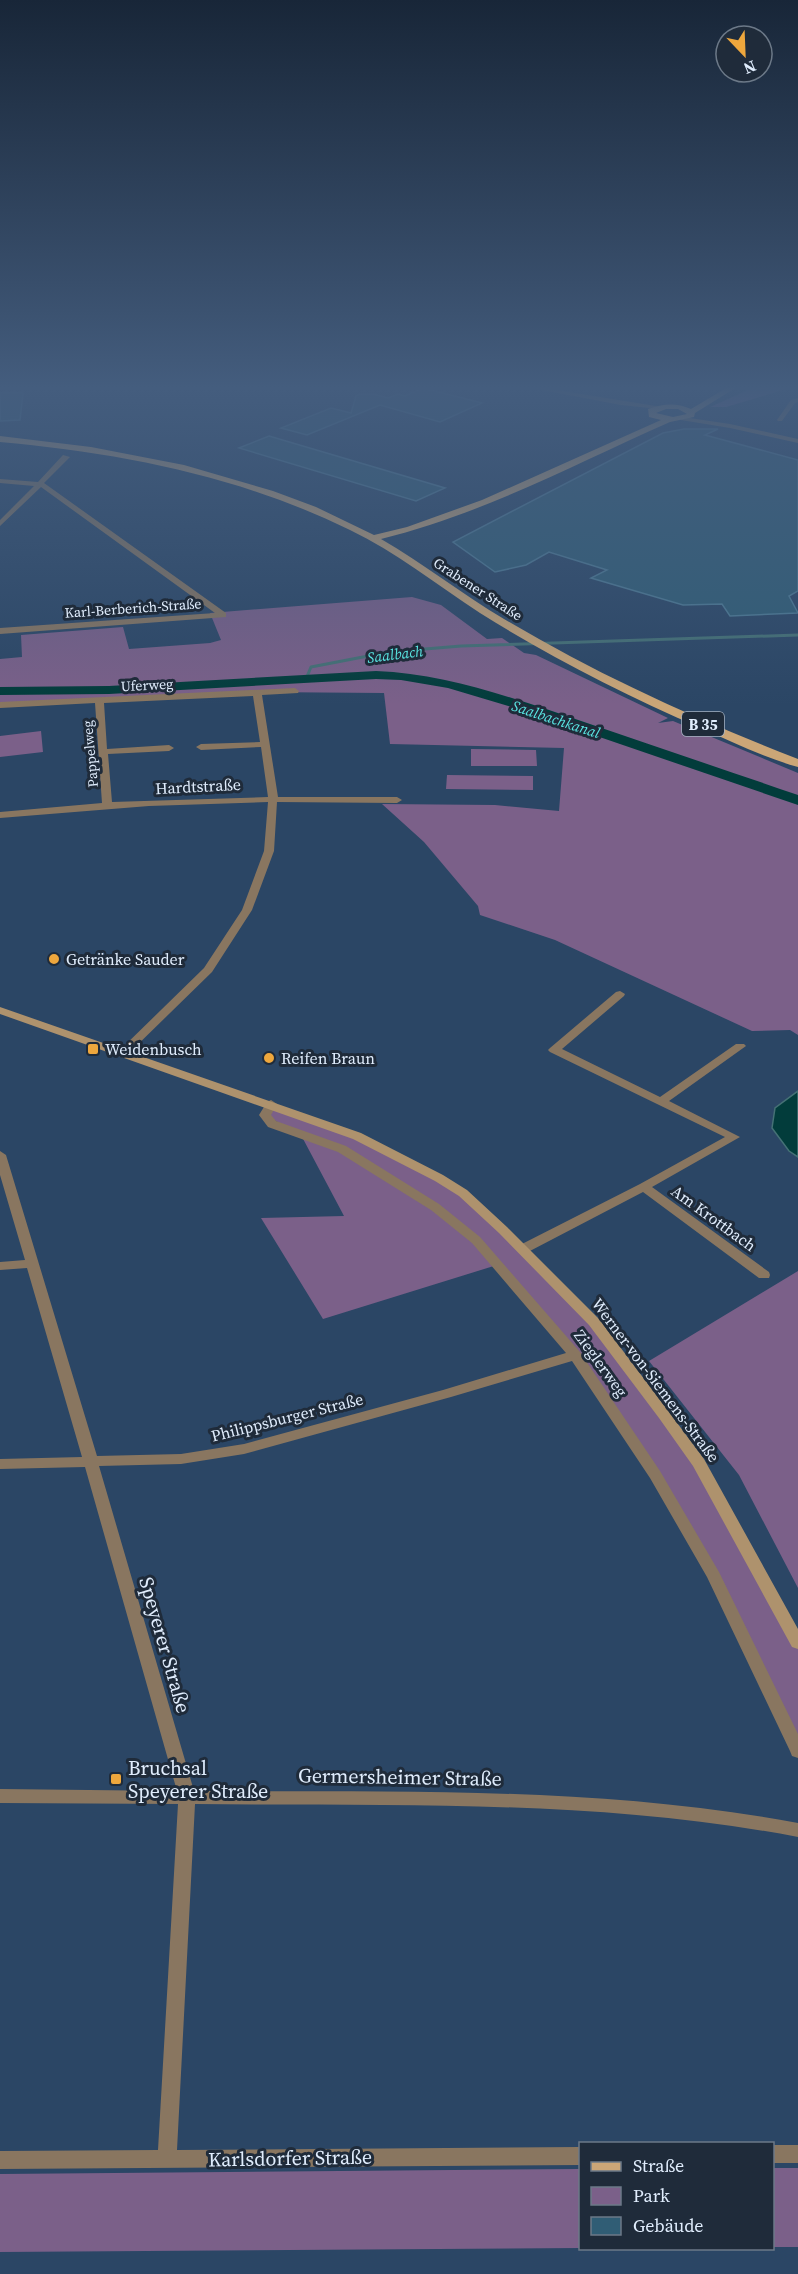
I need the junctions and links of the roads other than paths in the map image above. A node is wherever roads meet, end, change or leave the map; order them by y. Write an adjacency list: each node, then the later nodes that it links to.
1 (32, 493): 5 (street)
2 (54, 493): 9 (street, Karl-Berberich-Straße)
3 (263, 493): 7 (main road, Grabener Straße / B 35)
4 (501, 493): 6 (main road)
5 (0, 524)
6 (414, 528): 7 (main road); 8 (main road)
7 (374, 538): 8 (main road, Grabener Straße / B 35)
8 (406, 559): 18 (main road, Grabener Straße / B 35)
9 (0, 631)
10 (295, 691): 11 (street, Uferweg)
11 (257, 694): 12 (street, Uferweg); 14 (street)
12 (99, 701): 13 (street, Uferweg); 17 (street, Pappelweg)
13 (0, 705)
14 (266, 744): 15 (street); 19 (street)
15 (201, 747)
16 (170, 748): 17 (street)
17 (102, 752): 21 (street, Pappelweg)
18 (798, 763)
19 (273, 798): 20 (street, Hardtstraße); 21 (street, Hardtstraße); 26 (street)
20 (398, 800)
21 (107, 805): 22 (street, Hardtstraße)
22 (0, 815)
23 (620, 994): 27 (street, Am Krottbach)
24 (0, 1010): 26 (main road, Werner-von-Siemens-Straße)
25 (740, 1046): 27 (street)
26 (122, 1054): 28 (main road, Werner-von-Siemens-Straße)
27 (661, 1101): 31 (street, Am Krottbach)
28 (271, 1104): 32 (main road, Werner-von-Siemens-Straße); 36 (street, Zieglerweg)
29 (0, 1155): 30 (street, Speyerer Straße)
30 (4, 1183): 33 (street, Speyerer Straße)
31 (645, 1187): 32 (street, Am Krottbach); 35 (street, Am Krottbach)
32 (523, 1250): 39 (main road, Werner-von-Siemens-Straße)
33 (32, 1263): 34 (street); 37 (street, Speyerer Straße)
34 (0, 1266)
35 (764, 1275)
36 (575, 1355): 37 (street, Philippsburger Straße); 40 (street, Zieglerweg)
37 (91, 1462): 38 (street, Philippsburger Straße); 42 (street, Speyerer Straße)
38 (0, 1464)
39 (798, 1644)
40 (798, 1751)
41 (0, 1796): 42 (street, Germersheimer Straße)
42 (187, 1796): 43 (street, Germersheimer Straße); 48 (street, Speyerer Straße)
43 (798, 1830)
44 (774, 2154): 45 (street)
45 (798, 2154)
46 (579, 2156): 48 (street, Karlsdorfer Straße)
47 (0, 2160): 48 (street, Karlsdorfer Straße)
48 (167, 2160)

